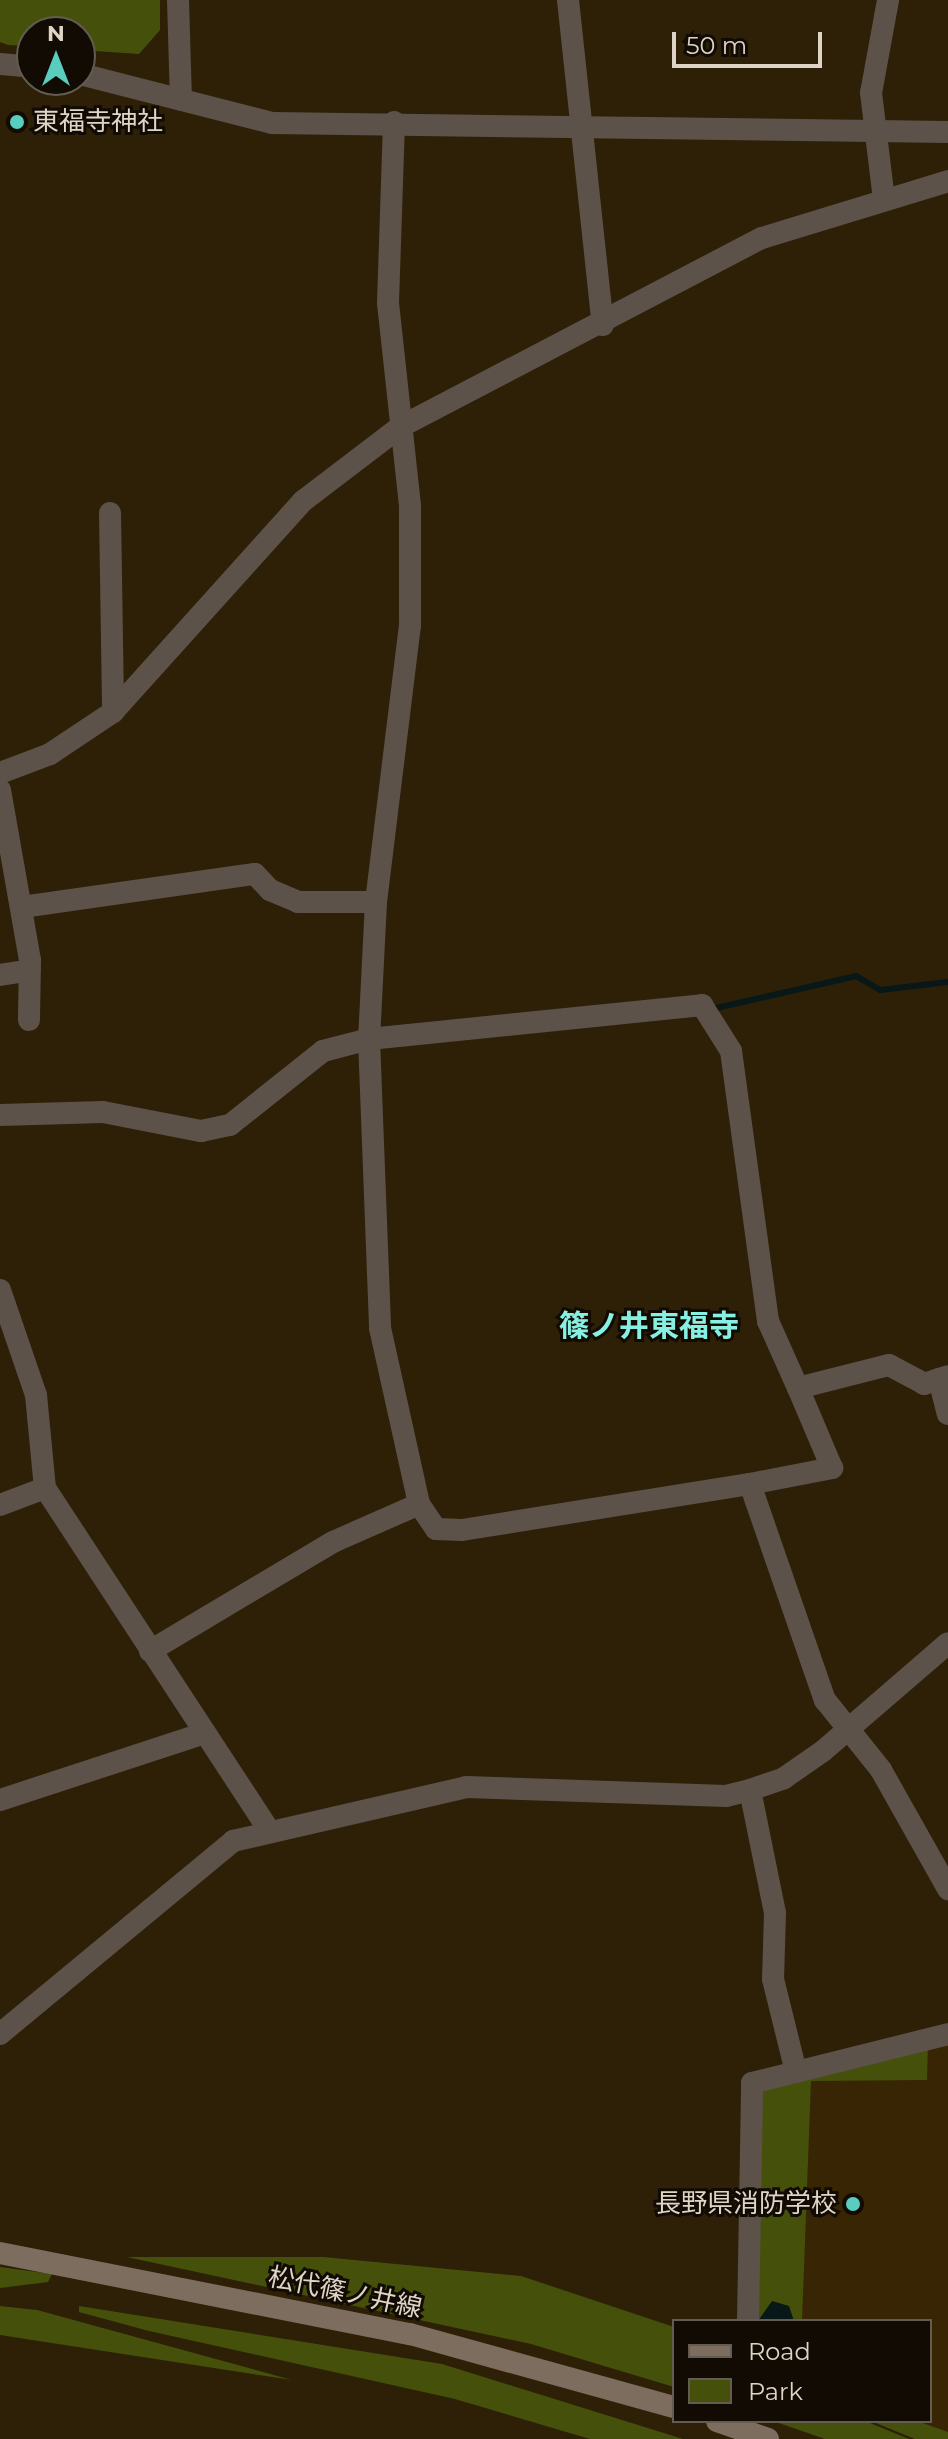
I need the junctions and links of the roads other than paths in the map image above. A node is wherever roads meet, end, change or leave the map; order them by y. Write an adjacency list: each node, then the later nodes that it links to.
1 (178, 0): 5 (street)
2 (568, 0): 7 (street)
3 (888, 0): 9 (street)
4 (96, 78): 5 (street)
5 (181, 100): 6 (street)
6 (394, 122): 7 (street); 13 (street)
7 (576, 123): 9 (street); 12 (street)
8 (948, 132): 9 (street)
9 (871, 133): 11 (street)
10 (948, 181): 11 (street)
11 (884, 200): 12 (street)
12 (603, 325): 13 (street)
13 (400, 427): 15 (street); 18 (street)
14 (110, 513): 15 (street)
15 (113, 712): 16 (street)
16 (0, 773)
17 (0, 790): 19 (street)
18 (376, 902): 19 (street); 23 (street)
19 (22, 907): 20 (street)
20 (30, 970): 21 (street); 22 (street)
21 (0, 975)
22 (29, 1020)
23 (369, 1039): 24 (street); 27 (street); 31 (street)
24 (0, 1115)
25 (0, 1290): 30 (street)
26 (943, 1378): 27 (street); 28 (street)
27 (798, 1388): 29 (street)
28 (948, 1414)
29 (750, 1484): 31 (street); 35 (street)
30 (45, 1488): 32 (street); 34 (street)
31 (419, 1504): 34 (street)
32 (0, 1505)
33 (948, 1643): 35 (street)
34 (150, 1651): 36 (street)
35 (844, 1730): 37 (street); 40 (street)
36 (202, 1734): 38 (street); 39 (street)
37 (750, 1790): 39 (street); 43 (street)
38 (0, 1800)
39 (269, 1830): 41 (street)
40 (948, 1889)
41 (0, 2034)
42 (948, 2034): 43 (street)
43 (796, 2072): 45 (street)
44 (0, 2253): 46 (main road, 松代篠ノ井線)
45 (748, 2319)
46 (672, 2406)
47 (723, 2423): 48 (main road)
48 (768, 2439)

